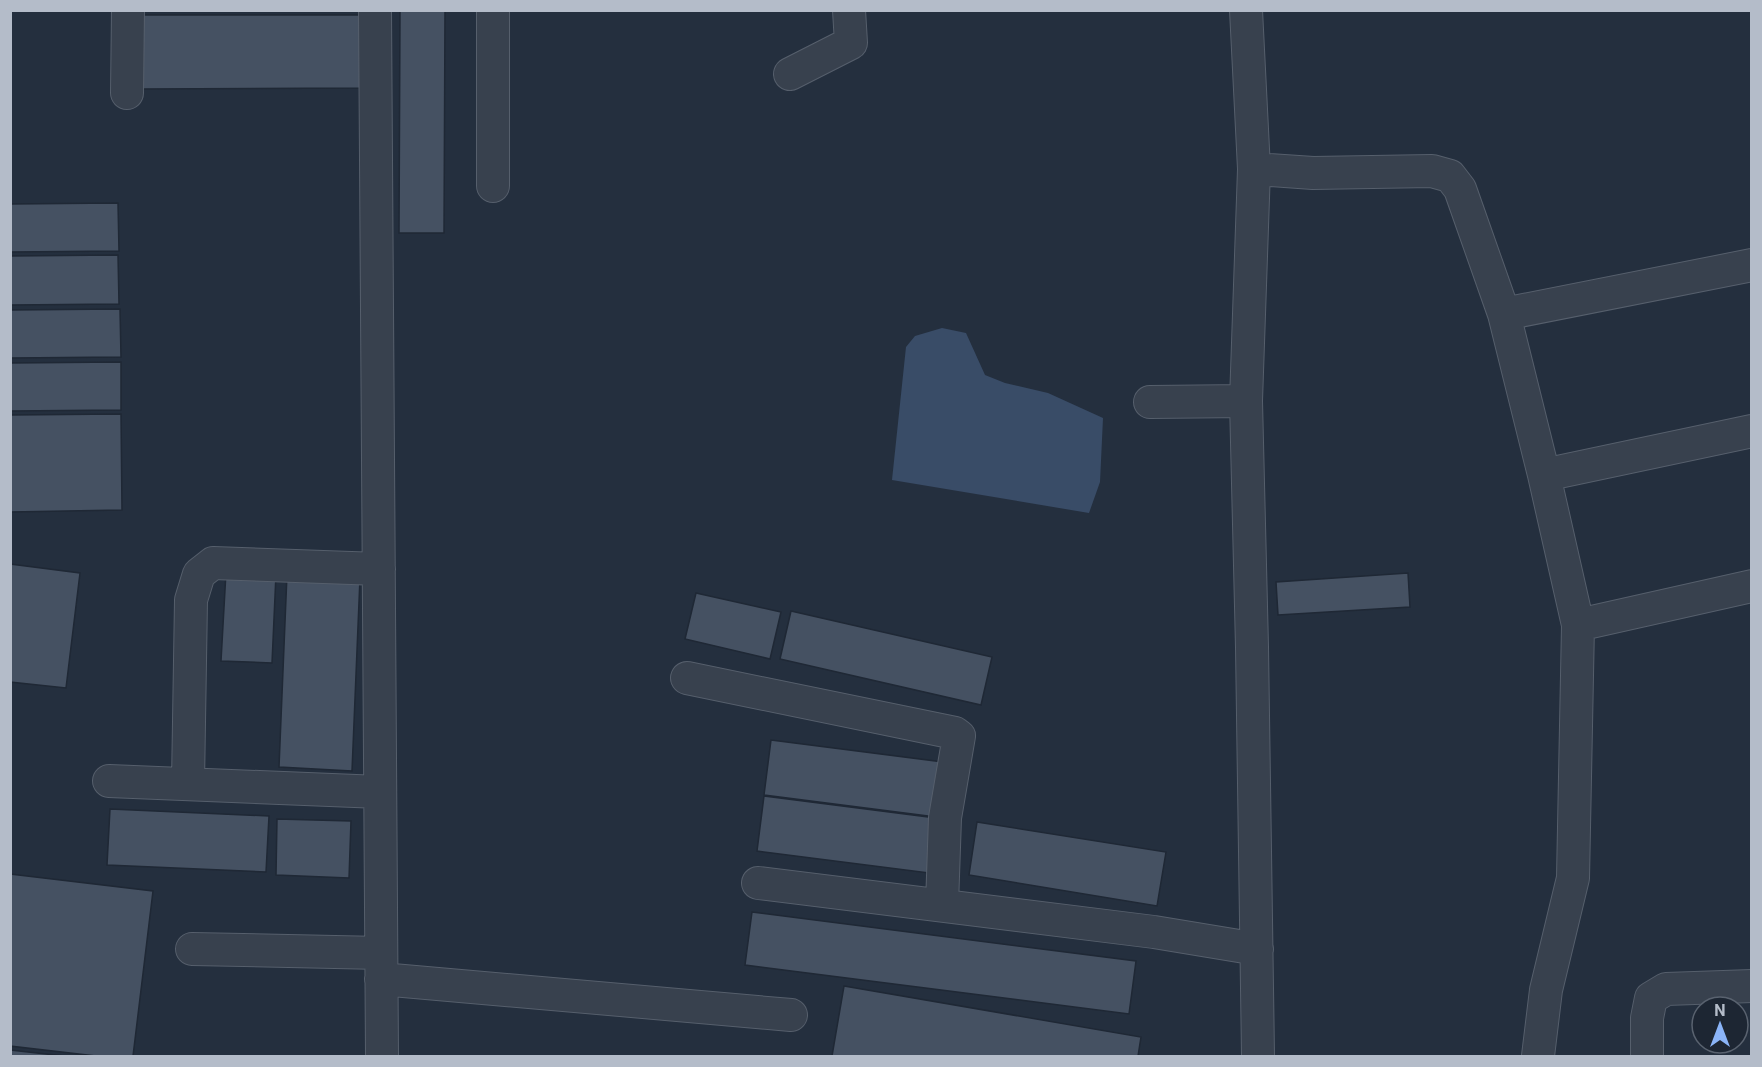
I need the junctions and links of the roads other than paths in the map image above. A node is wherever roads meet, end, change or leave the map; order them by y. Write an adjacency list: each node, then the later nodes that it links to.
1 (128, 10): 7 (street)
2 (375, 10): 16 (street)
3 (493, 10): 9 (street)
4 (849, 10): 6 (street)
5 (1246, 10): 8 (street)
6 (790, 74)
7 (127, 93)
8 (1254, 169): 11 (street); 12 (street)
9 (494, 186)
10 (1752, 266): 11 (street)
11 (1504, 314): 15 (street)
12 (1246, 401): 13 (street); 26 (street)
13 (1150, 402)
14 (1752, 431): 15 (street)
15 (1544, 475): 18 (street)
16 (379, 569): 21 (street); 22 (street)
17 (1752, 586): 18 (street)
18 (1578, 625): 32 (street)
19 (687, 678): 24 (street)
20 (109, 781): 21 (street)
21 (188, 783): 22 (street)
22 (380, 792): 27 (street)
23 (758, 883): 24 (street)
24 (942, 906): 26 (street)
25 (192, 949): 27 (street)
26 (1257, 949): 31 (street)
27 (381, 966): 29 (street); 30 (street)
28 (1752, 986): 33 (street)
29 (791, 1015)
30 (382, 1056)
31 (1258, 1056)
32 (1538, 1056)
33 (1647, 1056)

